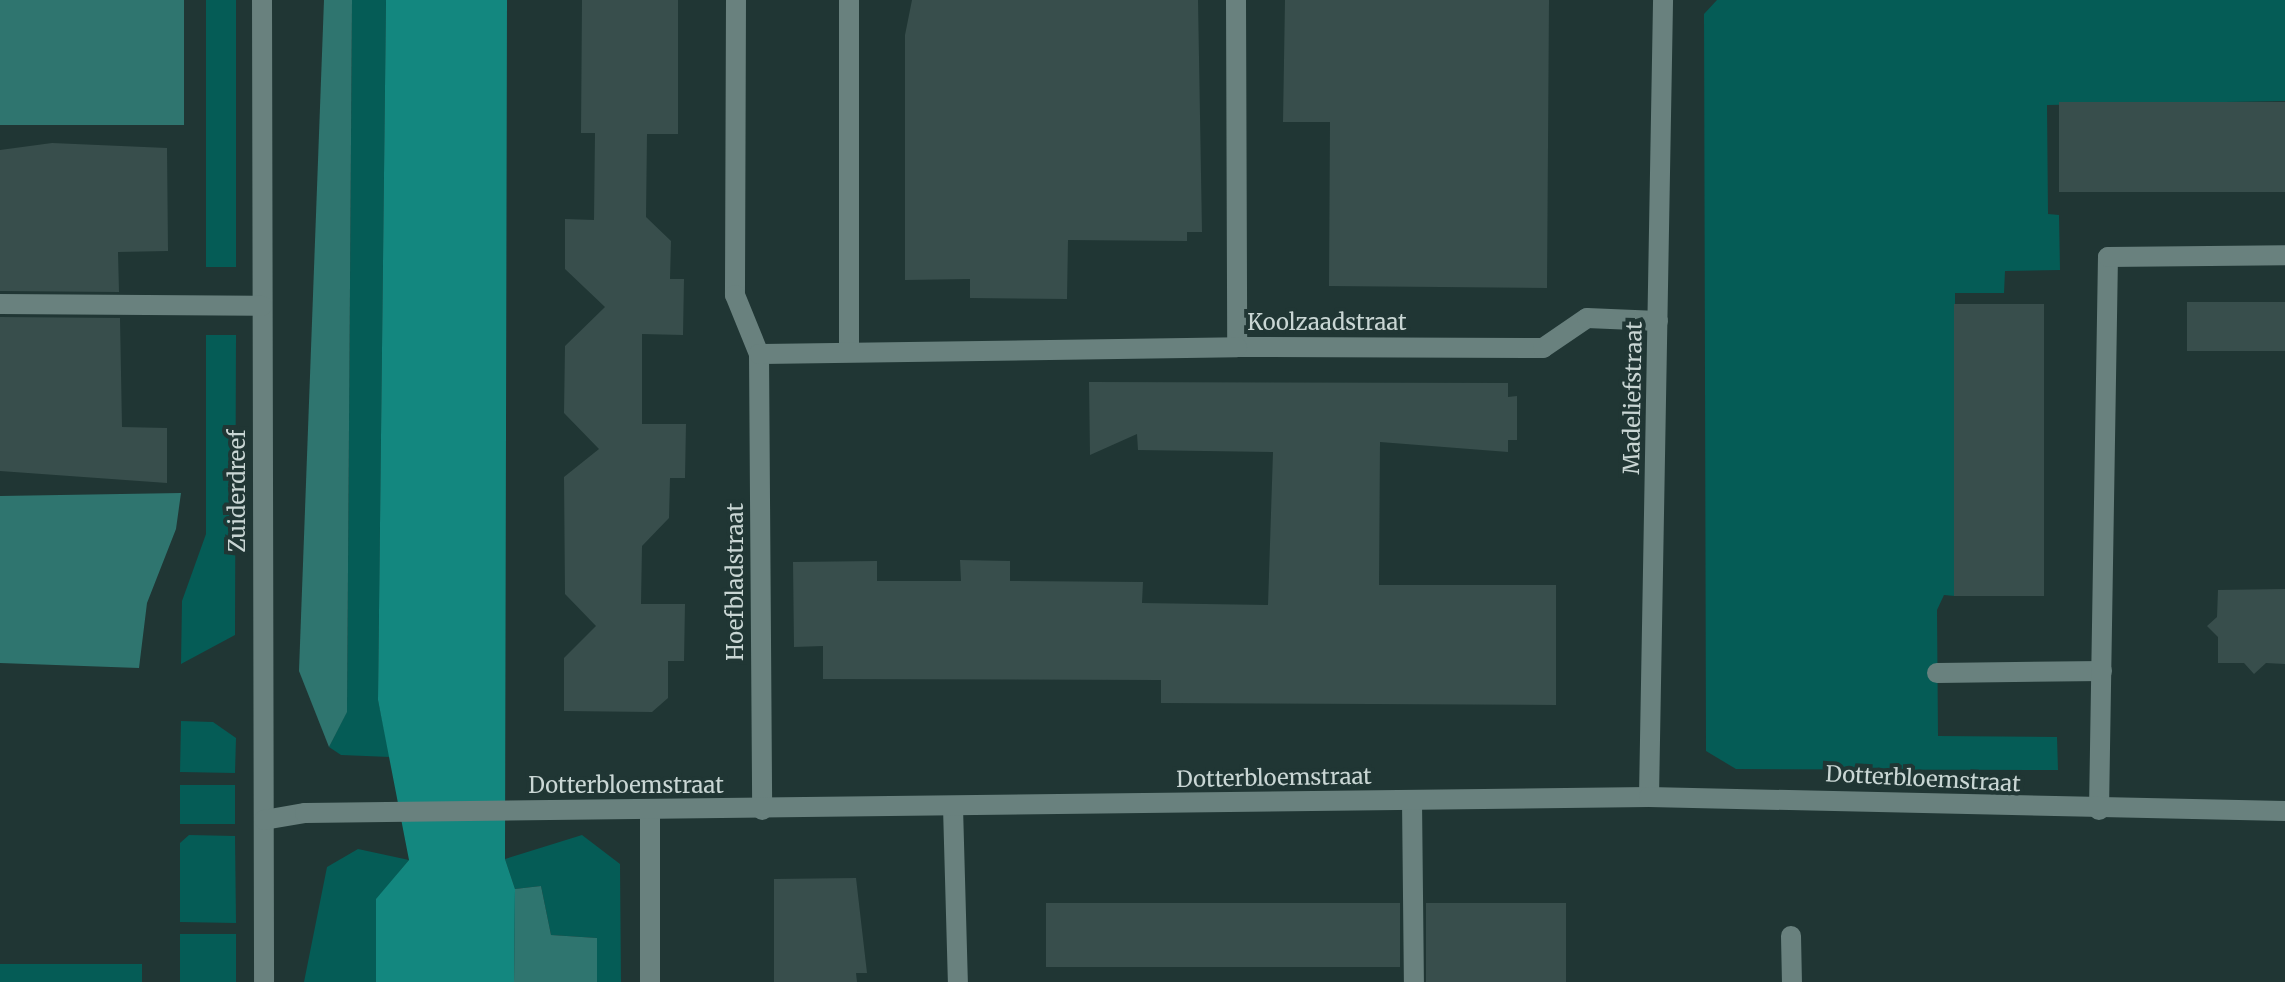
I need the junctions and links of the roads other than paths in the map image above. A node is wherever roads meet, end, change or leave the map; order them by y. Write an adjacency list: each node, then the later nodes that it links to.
1 (262, 0): 8 (street, Zuiderdreef)
2 (736, 0): 12 (street, Hoefbladstraat)
3 (849, 0): 11 (street)
4 (1236, 0): 10 (street, Koolzaadstraat)
5 (1663, 0): 9 (street, Madeliefstraat)
6 (2285, 255): 13 (street)
7 (0, 304): 8 (street)
8 (262, 306): 22 (street, Zuiderdreef)
9 (1658, 321): 10 (street, Koolzaadstraat); 15 (street, Madeliefstraat)
10 (1237, 347): 11 (street)
11 (849, 352): 12 (street)
12 (759, 354): 19 (street, Hoefbladstraat)
13 (2102, 671): 14 (street); 20 (street)
14 (1937, 673)
15 (1649, 797): 16 (street, Dotterbloemstraat); 20 (street, Dotterbloemstraat)
16 (1412, 800): 17 (street, Dotterbloemstraat); 27 (street)
17 (953, 807): 19 (street, Dotterbloemstraat); 26 (street)
18 (650, 810): 19 (street, Dotterbloemstraat); 22 (street, Dotterbloemstraat); 25 (street)
19 (762, 810)
20 (2099, 810): 21 (street, Dotterbloemstraat)
21 (2285, 811)
22 (264, 820): 24 (street, Zuiderdreef)
23 (1791, 936): 28 (street)
24 (264, 982)
25 (650, 982)
26 (958, 982)
27 (1414, 982)
28 (1792, 982)

